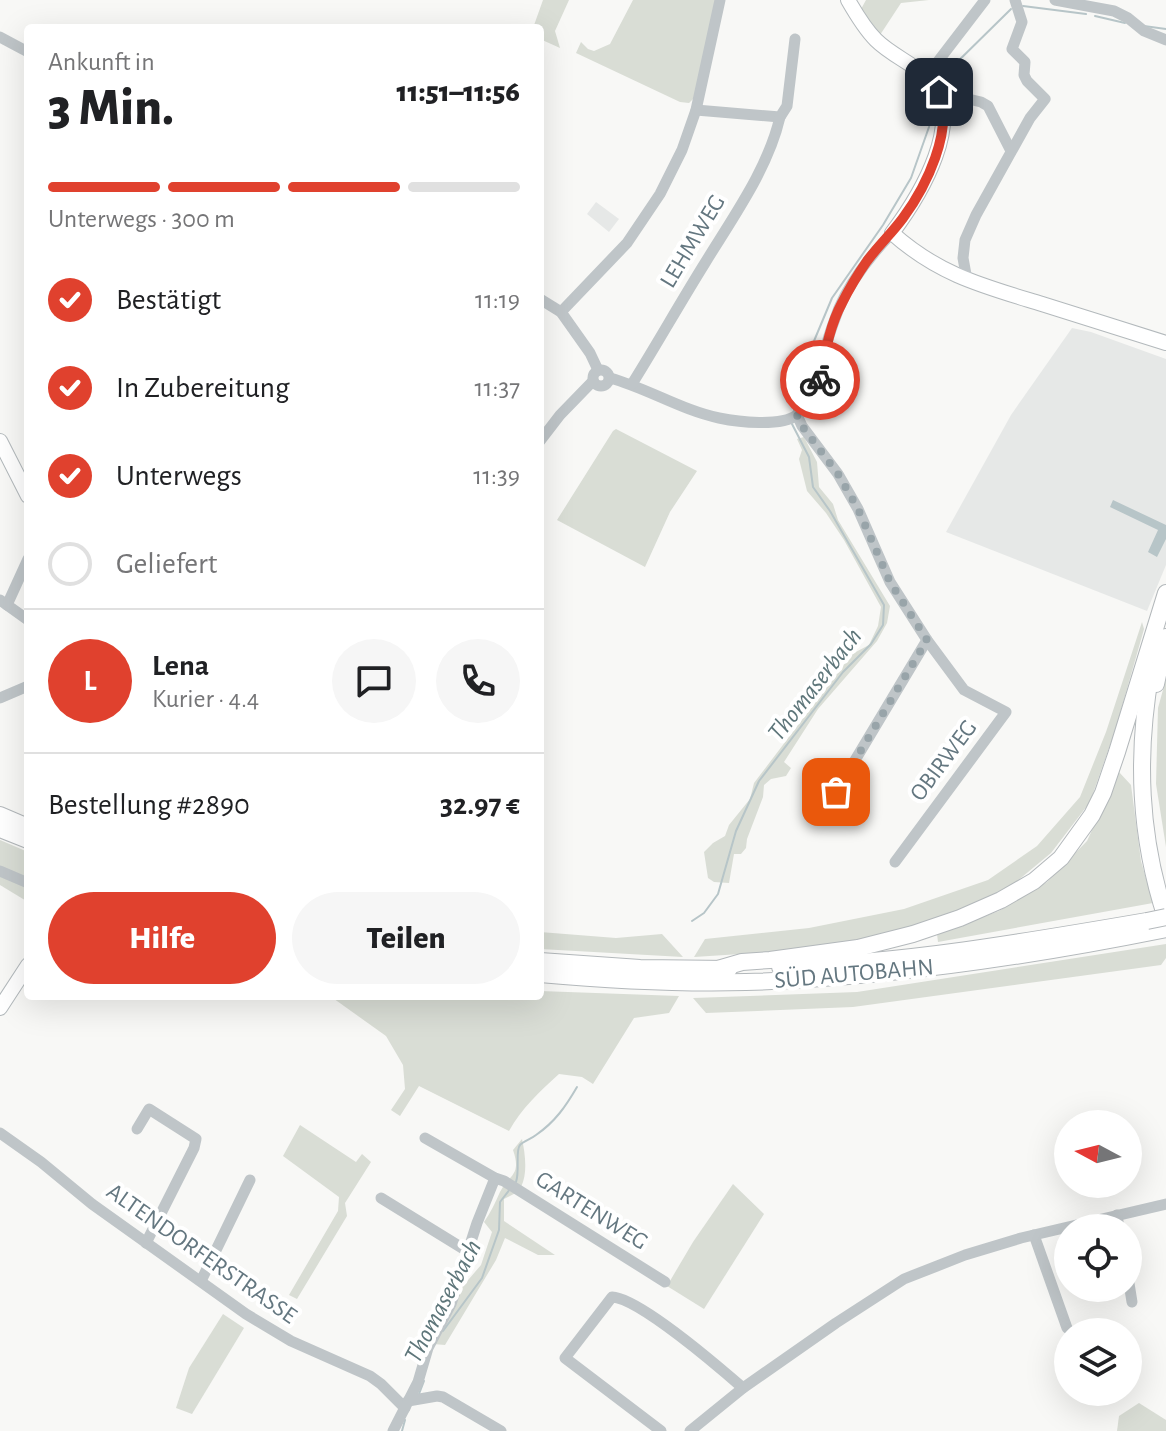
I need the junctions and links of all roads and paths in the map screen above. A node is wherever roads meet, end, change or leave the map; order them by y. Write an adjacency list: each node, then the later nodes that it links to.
1 (720, 0): 12 (street)
2 (848, 0): 10 (main road)
3 (985, 0): 10 (street)
4 (1015, 0): 14 (street)
5 (1055, 0): 8 (street)
6 (0, 37): 9 (street)
7 (795, 39): 13 (street, LEHMWEG)
8 (1166, 40)
9 (24, 50)
10 (926, 77): 11 (main road)
11 (939, 92): 14 (street); 15 (main road)
12 (696, 110): 13 (street); 18 (street)
13 (780, 117): 21 (street, LEHMWEG)
14 (1011, 151): 16 (street)
15 (892, 233): 16 (main road); 22 (street)
16 (967, 280): 19 (main road)
17 (544, 301): 18 (street)
18 (561, 312): 20 (street)
19 (1166, 343)
20 (596, 375): 21 (street); 23 (street)
21 (632, 384): 22 (street)
22 (797, 415): 32 (street, OBIRWEG)
23 (544, 436)
24 (0, 441): 25 (main road)
25 (24, 488)
26 (24, 566): 28 (street)
27 (1166, 593): 47 (highway)
28 (4, 602): 30 (street)
29 (1166, 607): 44 (highway)
30 (24, 617)
31 (1166, 637): 43 (highway)
32 (927, 640): 35 (street); 40 (street, OBIRWEG)
33 (24, 688): 34 (street)
34 (0, 698)
35 (836, 792)
36 (0, 815): 37 (highway)
37 (24, 825)
38 (0, 829): 39 (highway)
39 (24, 838)
40 (895, 862)
41 (0, 871): 42 (street)
42 (24, 881)
43 (1166, 888)
44 (1166, 917): 45 (highway, SÜD AUTOBAHN, bridge)
45 (1155, 927): 47 (highway, SÜD AUTOBAHN); 49 (highway, SÜD AUTOBAHN)
46 (544, 961): 47 (highway, SÜD AUTOBAHN)
47 (718, 969)
48 (24, 971): 50 (main road)
49 (544, 974)
50 (0, 1008)
51 (137, 1129): 61 (street)
52 (0, 1133): 61 (street, ALTENDORFERSTRASSE)
53 (425, 1138): 54 (street, GARTENWEG)
54 (495, 1178): 62 (street); 64 (street, GARTENWEG)
55 (250, 1180): 63 (street)
56 (381, 1198): 62 (street)
57 (1166, 1204): 58 (street)
58 (1121, 1214)
59 (1054, 1230): 60 (street)
60 (1034, 1235): 65 (street); 66 (street)
61 (146, 1243): 63 (street, ALTENDORFERSTRASSE)
62 (467, 1251): 67 (street)
63 (201, 1281): 67 (street, ALTENDORFERSTRASSE)
64 (665, 1282)
65 (1063, 1318)
66 (743, 1388): 70 (street); 71 (street)
67 (411, 1402): 68 (street); 69 (street)
68 (393, 1431)
69 (501, 1431)
70 (661, 1431)
71 (690, 1431)

